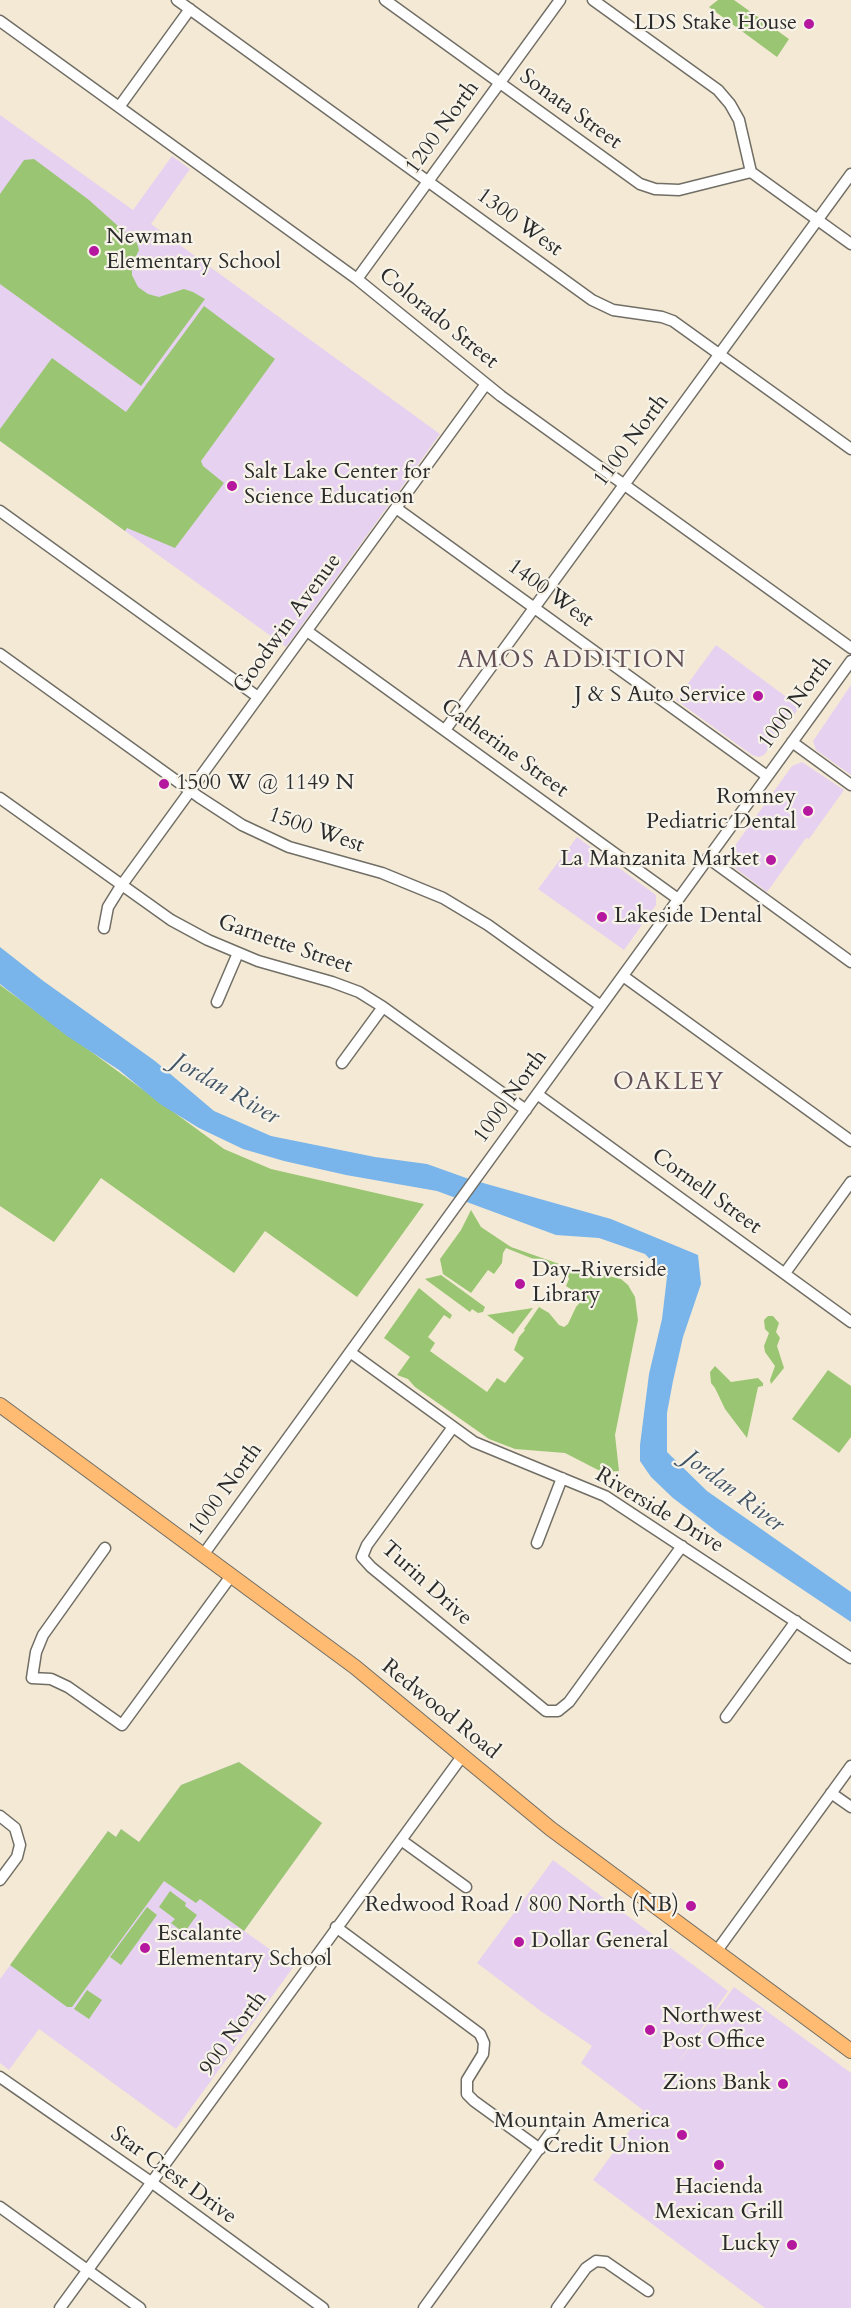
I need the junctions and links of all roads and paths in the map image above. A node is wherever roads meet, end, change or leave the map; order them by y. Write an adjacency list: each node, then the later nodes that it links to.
1 (177, 0): 5 (street, 1300 West)
2 (385, 0): 7 (street, Sonata Street)
3 (560, 0): 7 (street, 1200 North)
4 (593, 0): 9 (street)
5 (190, 9): 8 (street); 11 (street, 1300 West)
6 (0, 21): 8 (street, Colorado Street)
7 (500, 83): 9 (street, Sonata Street); 11 (street, 1200 North)
8 (119, 107): 14 (street, Colorado Street)
9 (752, 172): 12 (street)
10 (851, 174): 12 (street, 1100 North)
11 (428, 182): 14 (street, 1200 North); 15 (street, 1300 West)
12 (818, 220): 13 (street); 15 (street, 1100 North)
13 (851, 244)
14 (357, 279): 16 (street, Colorado Street)
15 (720, 355): 17 (street, 1300 West); 18 (street, 1100 North)
16 (486, 384): 18 (street, Colorado Street); 19 (street, Goodwin Avenue)
17 (851, 449)
18 (624, 485): 21 (street, 1100 North); 23 (street, Colorado Street)
19 (396, 508): 21 (street, 1400 West); 22 (street, Goodwin Avenue)
20 (0, 511): 26 (street)
21 (534, 607): 27 (street, 1100 North); 29 (street, 1400 West)
22 (307, 631): 26 (street, Goodwin Avenue); 27 (street, Catherine Street)
23 (851, 648)
24 (0, 654): 31 (street, 1500 West)
25 (851, 661): 28 (street, 1000 North)
26 (258, 698): 31 (street, Goodwin Avenue)
27 (445, 730): 35 (street, Catherine Street)
28 (792, 742): 29 (street, 1000 North); 30 (street)
29 (767, 776): 33 (street, 1000 North)
30 (851, 785)
31 (190, 791): 34 (street, Goodwin Avenue); 41 (street, 1500 West)
32 (0, 798): 34 (street, Garnette Street)
33 (708, 858): 35 (street, 1000 North); 38 (street)
34 (122, 886): 36 (street, Goodwin Avenue); 37 (street, Garnette Street)
35 (678, 899): 39 (street, 1000 North)
36 (104, 928)
37 (238, 953): 40 (street); 42 (street, Garnette Street)
38 (851, 962)
39 (623, 976): 41 (street, 1000 North); 46 (street)
40 (217, 1002)
41 (601, 1006): 44 (street, 1000 North)
42 (383, 1007): 43 (street); 45 (street, Garnette Street)
43 (342, 1064)
44 (537, 1094): 45 (street, 1000 North); 48 (street, Cornell Street)
45 (525, 1110): 50 (street, 1000 North)
46 (851, 1141)
47 (851, 1182): 48 (street)
48 (785, 1274): 49 (street, Cornell Street)
49 (851, 1322)
50 (350, 1352): 52 (street, Riverside Drive); 57 (street, 1000 North)
51 (0, 1405): 57 (main road, Redwood Road)
52 (453, 1427): 53 (street, Riverside Drive); 55 (street, Turin Drive)
53 (562, 1478): 54 (street); 55 (street, Riverside Drive)
54 (537, 1543)
55 (682, 1546): 59 (street, Riverside Drive)
56 (105, 1548): 58 (street)
57 (203, 1555): 58 (main road, Redwood Road)
58 (231, 1576): 62 (main road, Redwood Road)
59 (796, 1621): 60 (street, Riverside Drive); 61 (street)
60 (851, 1658)
61 (726, 1717)
62 (463, 1755): 67 (street, 900 North); 71 (main road, Redwood Road)
63 (851, 1766): 64 (street)
64 (831, 1793): 65 (street); 71 (street)
65 (851, 1807)
66 (0, 1816): 68 (street)
67 (401, 1840): 69 (street); 70 (street, 900 North)
68 (0, 1880)
69 (466, 1887)
70 (336, 1927): 75 (street); 76 (street, 900 North)
71 (716, 1952): 72 (main road, Redwood Road)
72 (851, 2051)
73 (0, 2077): 76 (street, Star Crest Drive)
74 (554, 2128): 75 (street)
75 (540, 2149): 83 (street)
76 (151, 2182): 78 (street, 900 North); 82 (street, Star Crest Drive)
77 (1, 2210): 78 (street)
78 (88, 2269): 80 (street, 900 North); 81 (street)
79 (648, 2291): 84 (street)
80 (60, 2308)
81 (140, 2308)
82 (322, 2308)
83 (424, 2308)
84 (556, 2308)

